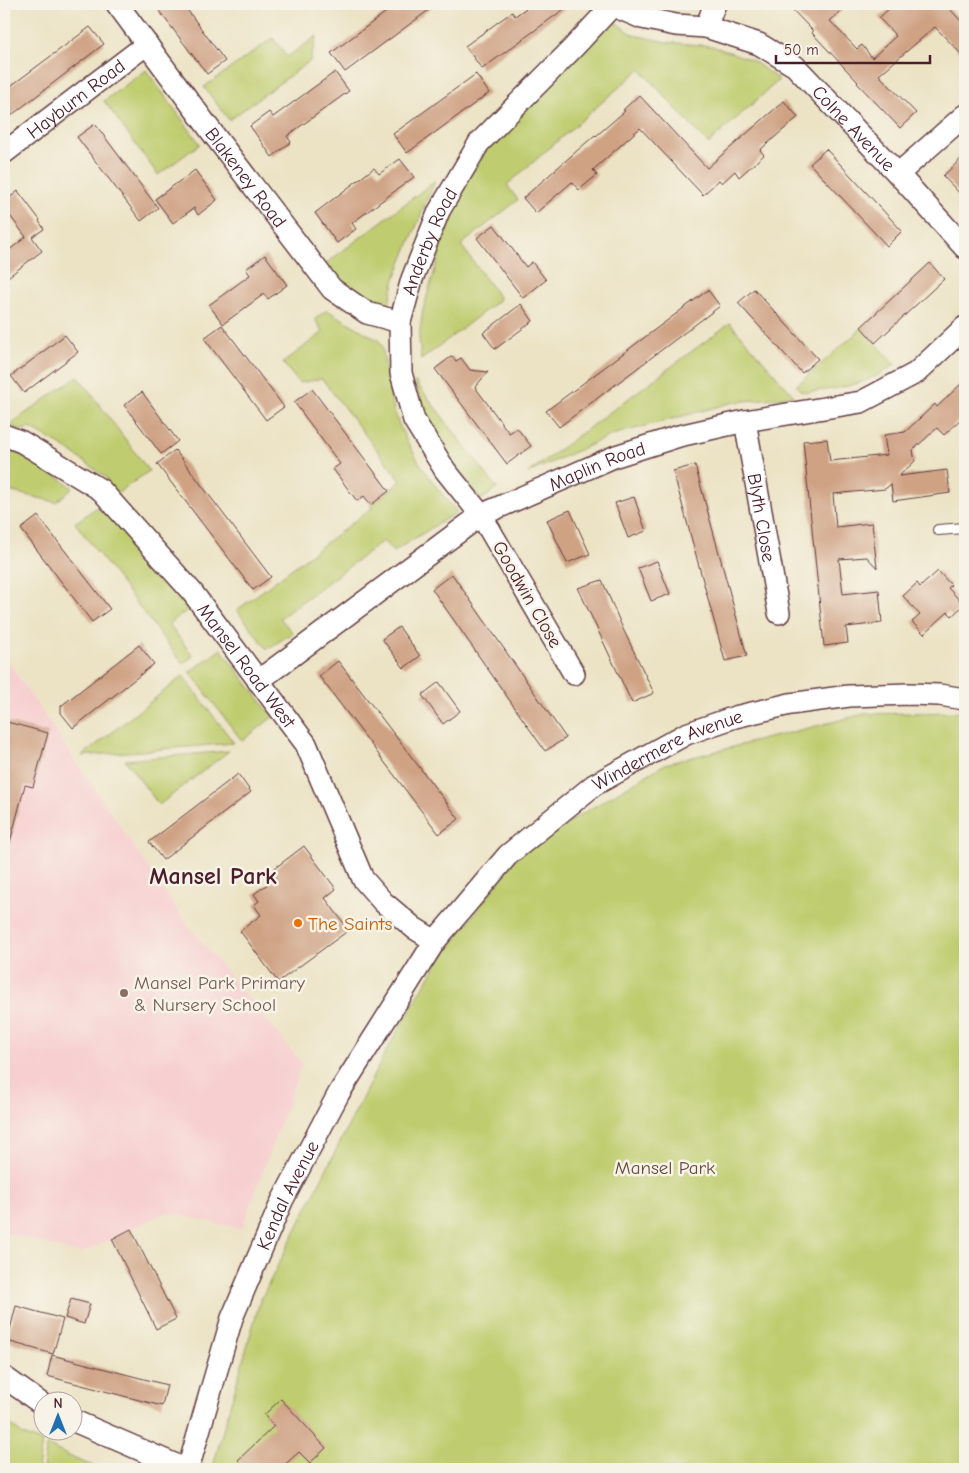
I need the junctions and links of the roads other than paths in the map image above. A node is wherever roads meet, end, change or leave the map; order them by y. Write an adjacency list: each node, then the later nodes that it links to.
1 (118, 4): 5 (street, Blakeney Road)
2 (714, 4): 4 (street)
3 (611, 5): 4 (street, Colne Avenue); 10 (street, Anderby Road)
4 (706, 27): 8 (street, Colne Avenue)
5 (147, 44): 7 (street, Hayburn Road); 10 (street, Blakeney Road)
6 (965, 116): 8 (street)
7 (4, 153)
8 (898, 174): 9 (street, Colne Avenue)
9 (965, 248)
10 (400, 322): 14 (street, Anderby Road)
11 (965, 327): 12 (street, Maplin Road)
12 (744, 421): 14 (street, Maplin Road); 17 (street, Blyth Close)
13 (4, 435): 19 (street, Mansel Road West)
14 (481, 515): 18 (street, Goodwin Close); 19 (street, Maplin Road)
15 (965, 528): 16 (lane)
16 (938, 530)
17 (779, 613)
18 (574, 674)
19 (258, 681): 21 (street, Mansel Road West)
20 (965, 699): 21 (street, Windermere Avenue)
21 (435, 941): 25 (street, Kendal Avenue)
22 (4, 1377): 23 (street)
23 (32, 1397)
24 (82, 1424): 25 (street)
25 (186, 1469)

